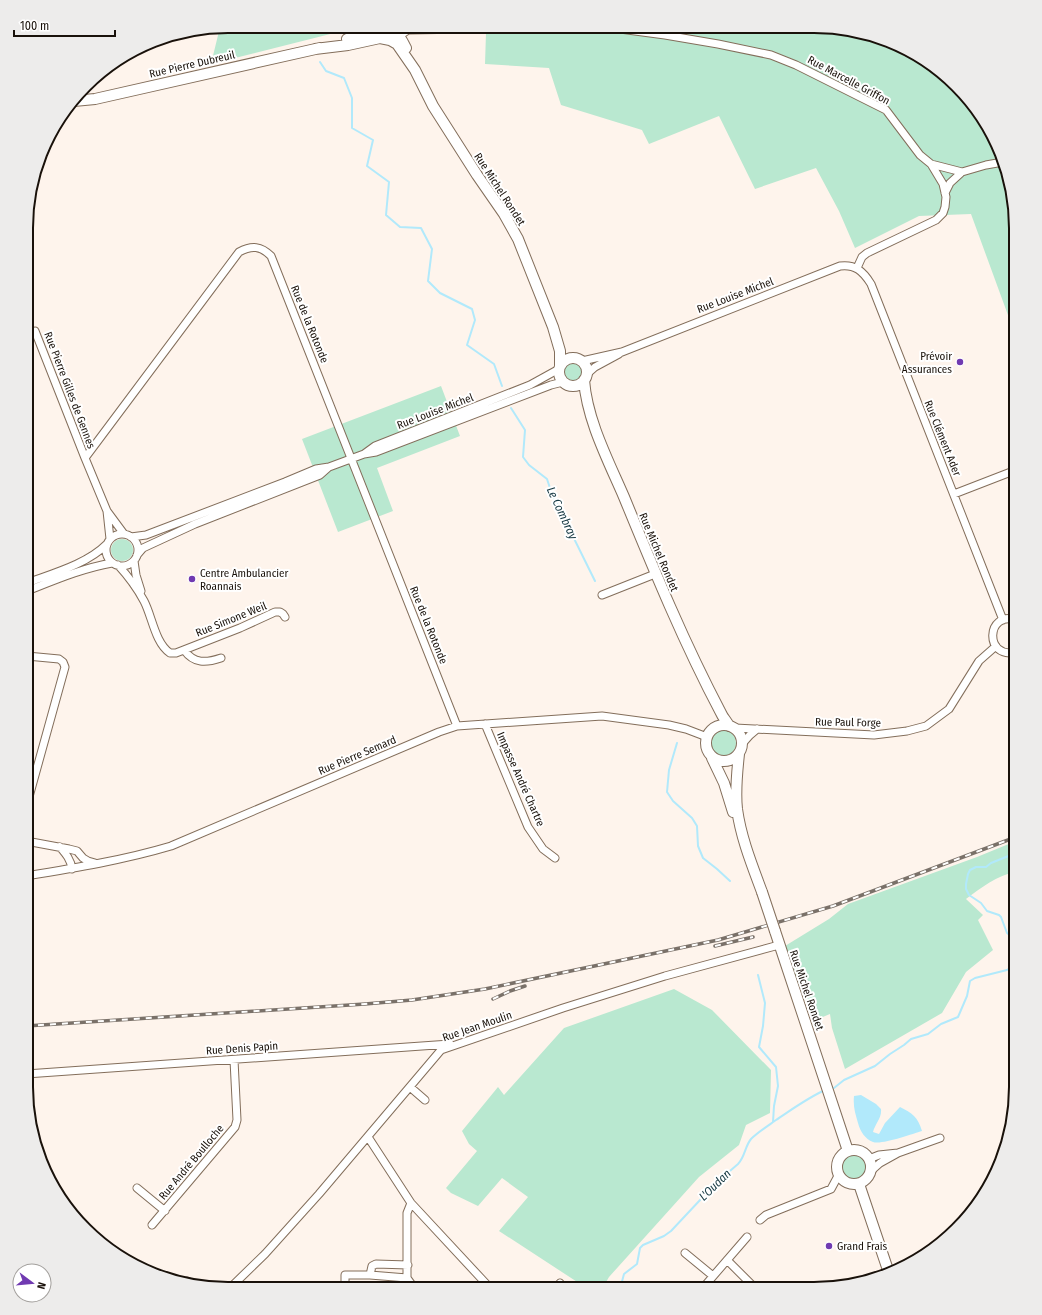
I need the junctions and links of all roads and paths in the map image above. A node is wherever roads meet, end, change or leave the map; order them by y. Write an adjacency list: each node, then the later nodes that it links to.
1 (369, 33): 5 (street, Rue Pierre Dubreuil)
2 (404, 33): 4 (street)
3 (651, 33): 8 (street, Rue Marcelle Griffon)
4 (393, 35): 5 (street, Rue Pierre Dubreuil); 12 (street, Rue Michel Rondet)
5 (315, 49): 6 (street, Rue Pierre Dubreuil)
6 (80, 100)
7 (998, 163): 9 (street)
8 (931, 164): 9 (street); 10 (street, Rue Marcelle Griffon)
9 (962, 172): 10 (street)
10 (945, 193): 11 (street, Rue Marcelle Griffon)
11 (857, 268): 14 (street, Rue Louise Michel); 25 (street, Rue Clément Ader)
12 (553, 327): 15 (street, Rue Michel Rondet); 16 (street, Rue Michel Rondet)
13 (35, 331): 21 (street, Rue Pierre Gilles de Gennes)
14 (622, 352): 15 (street, Rue Louise Michel); 17 (street, Rue Louise Michel)
15 (578, 360): 16 (street); 17 (street)
16 (560, 367): 18 (street); 20 (street, Rue Louise Michel)
17 (585, 378): 18 (street); 19 (street, Rue Michel Rondet)
18 (565, 383): 19 (street, Rue Michel Rondet); 20 (street, Rue Louise Michel)
19 (593, 422): 31 (street, Rue Michel Rondet)
20 (364, 454): 22 (street, Rue Louise Michel)
21 (85, 458): 22 (street, Rue de la Rotonde); 26 (street)
22 (351, 459): 23 (street, Rue Louise Michel); 46 (street, Rue de la Rotonde)
23 (329, 467): 27 (street, Rue Louise Michel); 29 (street, Rue Louise Michel)
24 (1009, 473): 25 (street)
25 (954, 494): 38 (street, Rue Clément Ader)
26 (107, 511): 27 (street); 28 (street)
27 (128, 535): 28 (street); 29 (street)
28 (109, 541): 30 (street); 32 (street)
29 (135, 558): 30 (street); 35 (street)
30 (115, 564): 33 (street); 35 (street, Rue Simone Weil)
31 (655, 574): 34 (street); 44 (street, Rue Michel Rondet)
32 (33, 581)
33 (33, 589)
34 (602, 595)
35 (144, 601): 40 (street, Rue Simone Weil)
36 (285, 617): 40 (street, Rue Simone Weil)
37 (1009, 618): 38 (street)
38 (1003, 620): 39 (street)
39 (996, 646): 41 (street); 48 (street, Rue Paul Forge)
40 (184, 650): 43 (street)
41 (1009, 653)
42 (33, 657): 52 (street)
43 (220, 658)
44 (708, 688): 47 (street, Rue Michel Rondet); 49 (street, Rue Michel Rondet)
45 (485, 724): 46 (street, Rue Pierre Semard); 49 (street, Rue Pierre Semard); 57 (street, Impasse André Chartre)
46 (457, 726): 58 (street, Rue Pierre Semard)
47 (732, 727): 48 (street, Rue Paul Forge); 49 (street); 50 (street)
48 (757, 730): 50 (street)
49 (709, 733): 51 (street)
50 (740, 749): 51 (street); 53 (street, Rue Michel Rondet)
51 (712, 758): 53 (street, Rue Michel Rondet)
52 (33, 782)
53 (744, 838): 61 (street, Rue Michel Rondet, bridge)
54 (33, 842): 55 (street)
55 (60, 847): 56 (street); 59 (street)
56 (81, 856): 58 (street); 59 (street)
57 (555, 858)
58 (97, 863): 59 (street, Rue Pierre Semard)
59 (72, 869): 60 (street, Rue Pierre Semard)
60 (33, 875)
61 (779, 945): 62 (street, Rue Jean Moulin); 69 (street, Rue Michel Rondet)
62 (460, 1044): 63 (street, Rue Denis Papin); 65 (street, Rue Jean Moulin)
63 (234, 1060): 64 (street, Rue Denis Papin); 77 (street, Rue André Boulloche)
64 (33, 1073)
65 (410, 1087): 66 (street); 67 (street, Rue Jean Moulin)
66 (425, 1100)
67 (368, 1137): 76 (street); 89 (street, Rue Jean Moulin)
68 (940, 1138): 70 (street)
69 (848, 1151): 71 (street); 73 (street)
70 (898, 1153): 71 (street); 72 (street)
71 (869, 1159): 72 (street)
72 (871, 1171): 74 (street)
73 (838, 1176): 74 (street); 78 (street)
74 (859, 1184): 84 (street)
75 (137, 1188): 77 (street)
76 (411, 1203): 83 (street); 91 (street)
77 (165, 1211): 79 (street, Rue André Boulloche)
78 (760, 1220)
79 (152, 1226)
80 (747, 1237): 82 (street)
81 (685, 1253): 86 (street)
82 (727, 1260): 86 (street); 93 (street)
83 (408, 1265): 85 (street); 87 (street)
84 (887, 1267)
85 (370, 1275): 87 (street); 88 (street)
86 (713, 1276): 92 (street)
87 (408, 1278): 90 (street)
88 (345, 1281)
89 (235, 1282)
90 (411, 1282)
91 (484, 1282)
92 (708, 1282)
93 (749, 1282)

